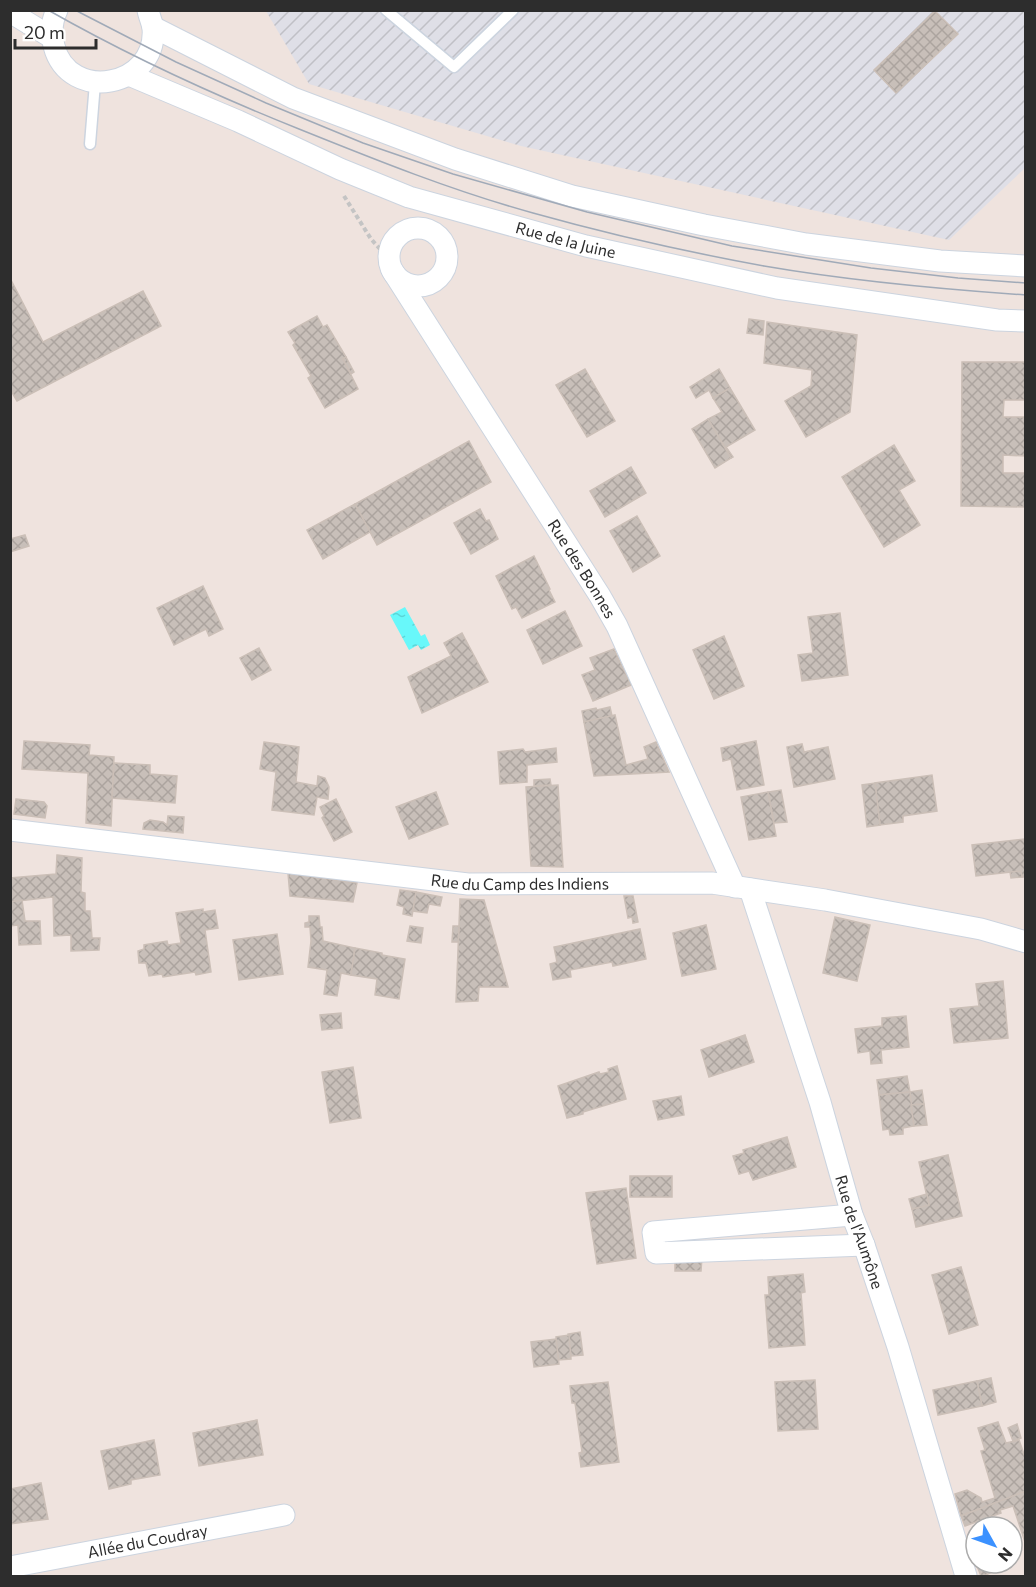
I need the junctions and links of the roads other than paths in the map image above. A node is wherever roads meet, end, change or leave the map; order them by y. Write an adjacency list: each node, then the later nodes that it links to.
1 (57, 10): 6 (street)
2 (386, 10): 3 (lane)
3 (513, 10)
4 (10, 12): 6 (street)
5 (150, 19): 7 (street); 11 (street)
6 (51, 37): 8 (street)
7 (129, 75): 8 (street); 12 (street, Rue de la Juine)
8 (95, 82): 9 (lane)
9 (90, 144)
10 (390, 264): 14 (street, Rue des Bonnes)
11 (1026, 266)
12 (1026, 321)
13 (10, 830): 14 (street, Rue du Camp des Indiens)
14 (743, 888): 15 (street, Rue du Camp des Indiens); 16 (street, Rue de l'Aumône)
15 (1026, 942)
16 (852, 1215): 17 (street, Rue de l'Aumône); 17 (street)
17 (864, 1245): 20 (street, Rue de l'Aumône)
18 (284, 1515): 19 (street, Allée du Coudray)
19 (10, 1567)
20 (966, 1576)

